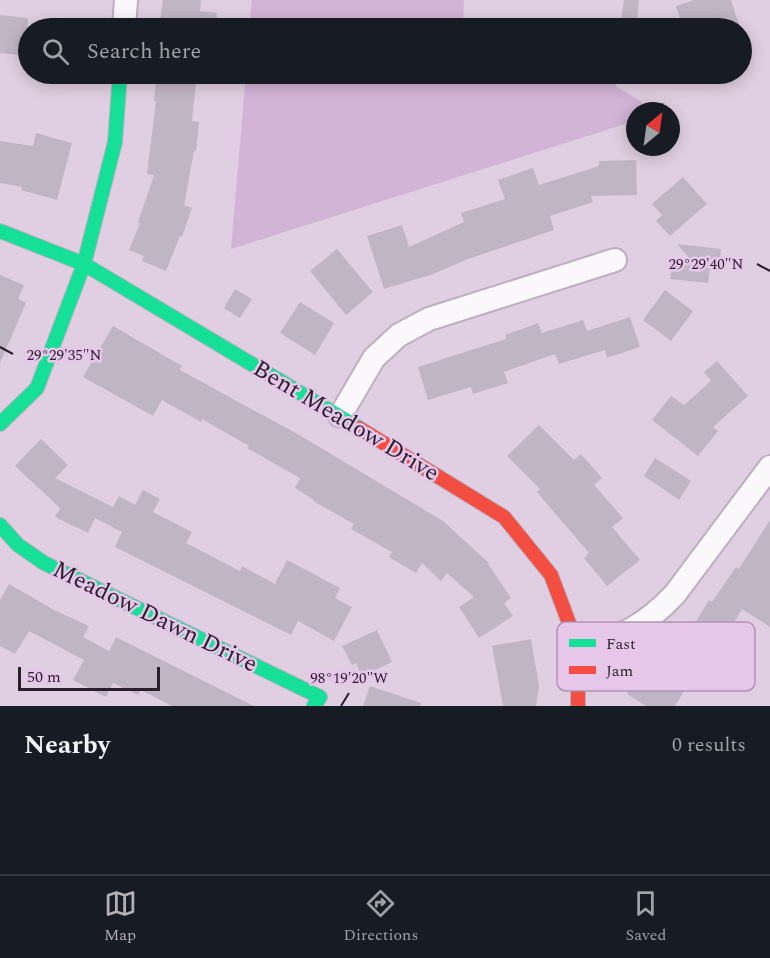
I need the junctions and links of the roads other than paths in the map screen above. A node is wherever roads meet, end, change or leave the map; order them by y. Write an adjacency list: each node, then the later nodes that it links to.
1 (126, 0): 2 (street)
2 (125, 18)
3 (119, 84): 6 (street)
4 (0, 231): 6 (street, Bent Meadow Drive)
5 (615, 260): 7 (street)
6 (84, 264): 7 (street, Bent Meadow Drive); 8 (street)
7 (340, 416): 11 (street, Bent Meadow Drive)
8 (0, 424)
9 (770, 467): 12 (street)
10 (0, 525): 13 (street, Meadow Dawn Drive)
11 (569, 622)
12 (644, 622)
13 (317, 701)

